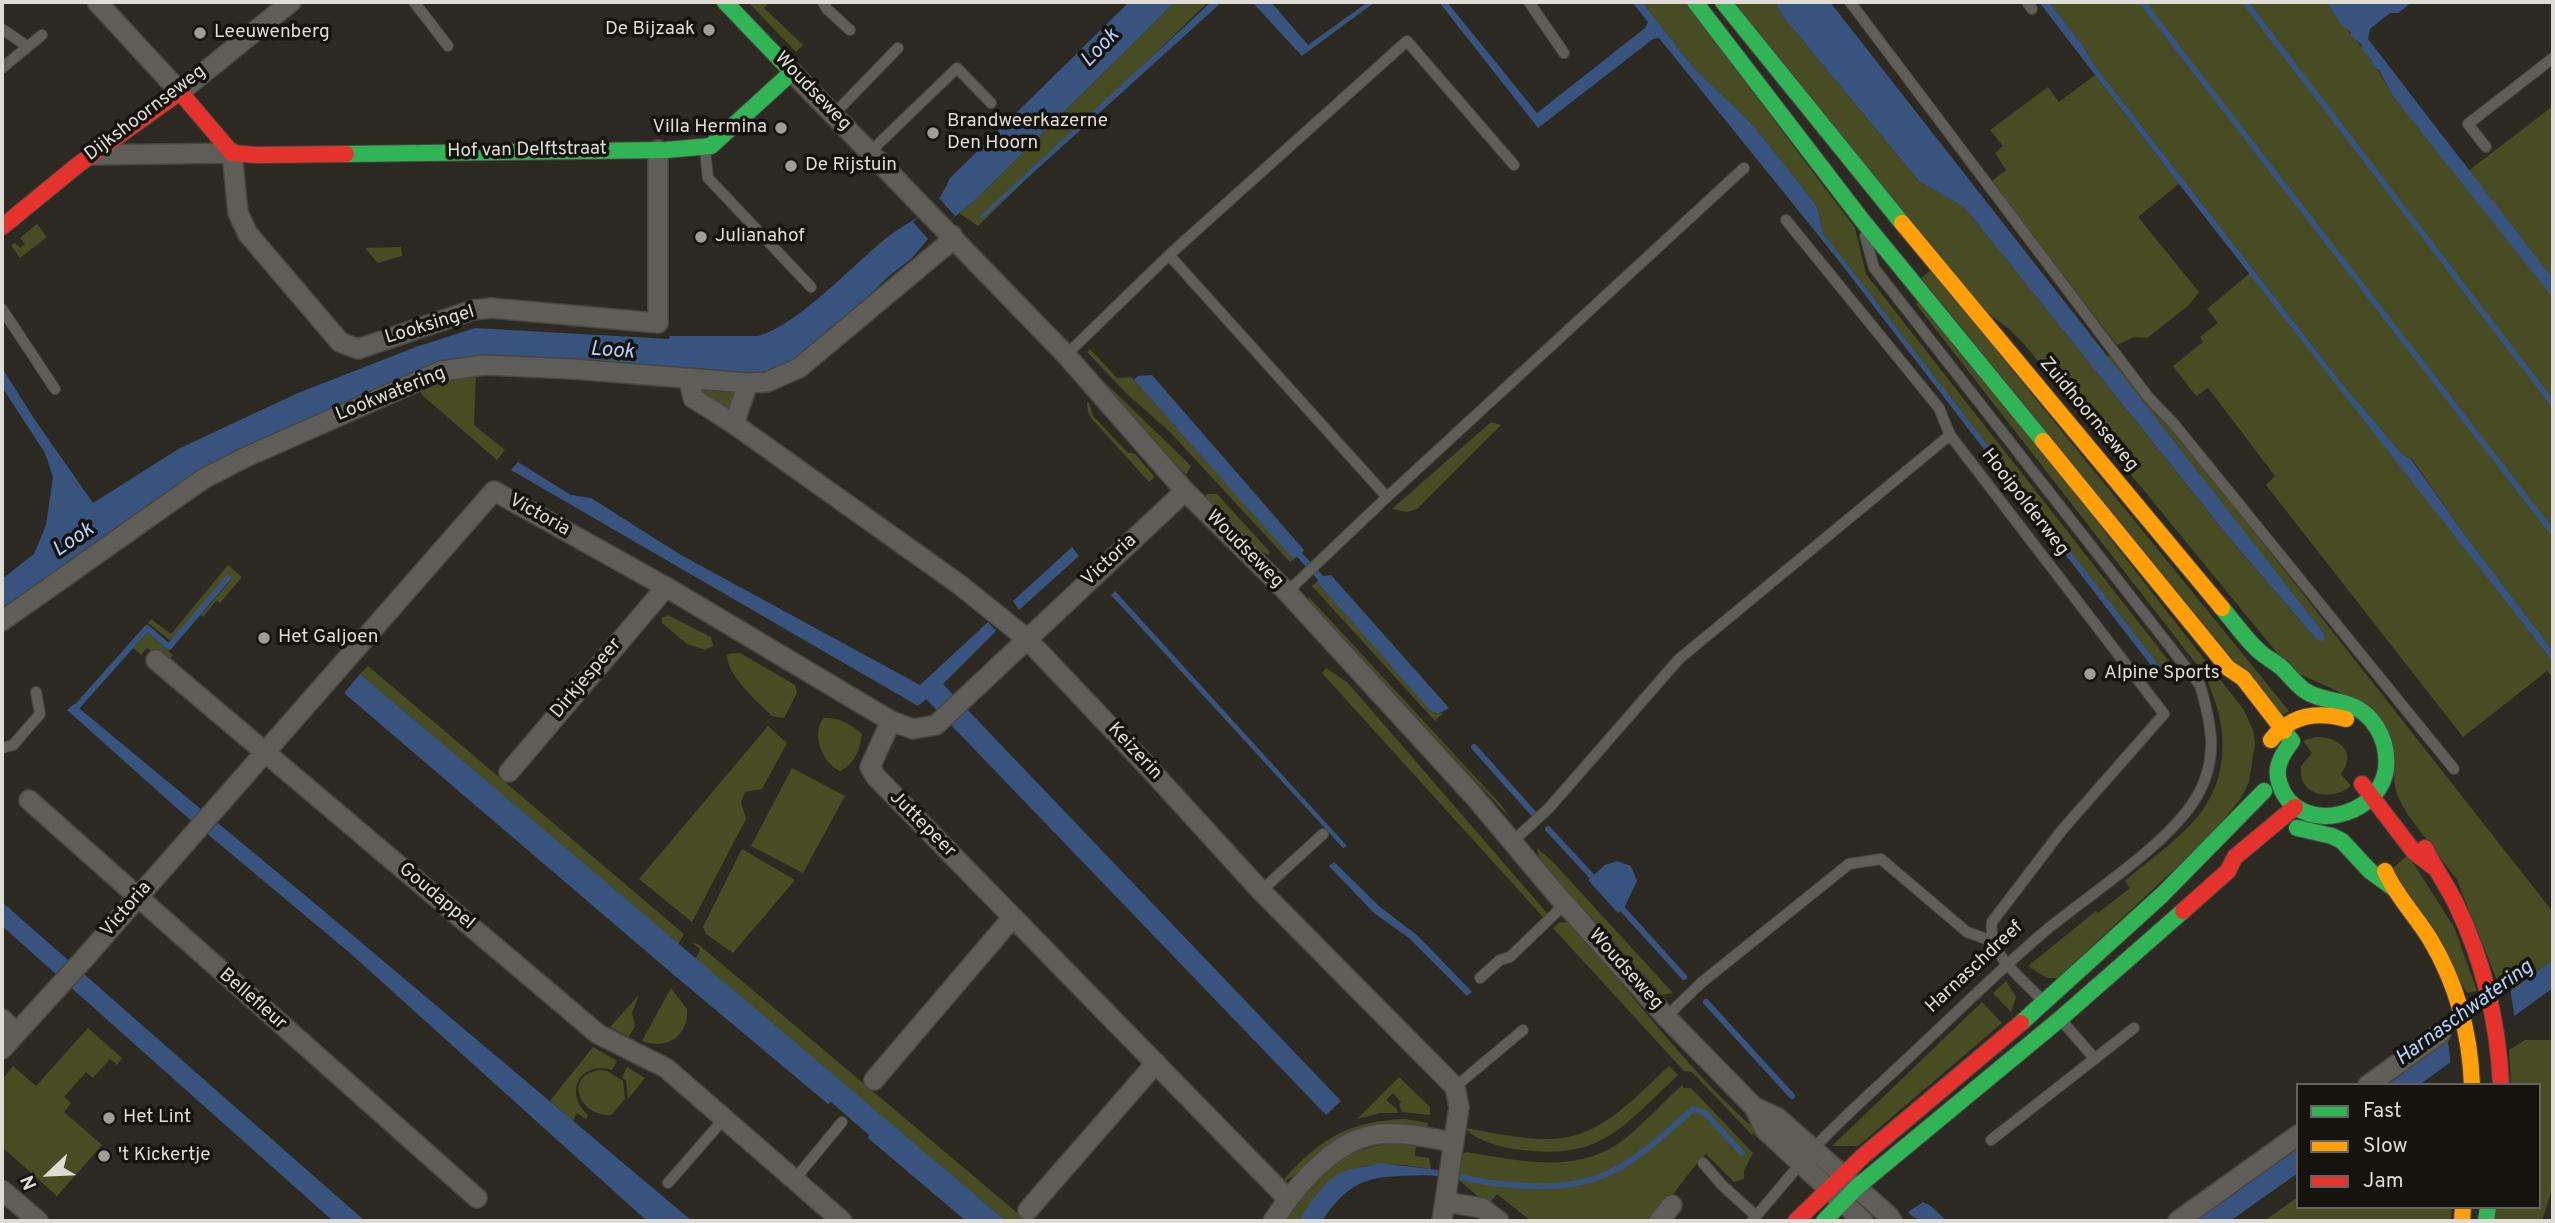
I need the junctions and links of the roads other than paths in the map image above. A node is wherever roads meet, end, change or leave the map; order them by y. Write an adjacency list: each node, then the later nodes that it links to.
1 (97, 2): 20 (street)
2 (291, 2): 20 (street, Dijkshoornseweg)
3 (414, 2): 14 (lane)
4 (725, 2): 19 (main road, Woudseweg)
5 (823, 2): 11 (lane)
6 (1529, 2): 16 (lane)
7 (1695, 2): 33 (main road)
8 (1723, 2): 31 (main road, Zuidhoornseweg)
9 (1850, 2): 63 (lane)
10 (2, 29): 13 (lane)
11 (850, 30)
12 (42, 35): 13 (lane)
13 (27, 46): 18 (lane)
14 (448, 46)
15 (898, 48): 22 (lane)
16 (1564, 53)
17 (2553, 58): 24 (lane)
18 (2, 68)
19 (792, 72): 22 (street, Woudseweg); 23 (main road, Hof van Delftstraat)
20 (180, 92): 27 (main road); 28 (main road, Dijkshoornseweg)
21 (991, 103): 26 (lane)
22 (834, 114): 26 (street, Woudseweg)
23 (704, 147): 25 (main road, Hof van Delftstraat); 39 (lane)
24 (2486, 147)
25 (658, 150): 27 (main road, Hof van Delftstraat); 27 (street, Looksingel)
26 (870, 152): 36 (street, Woudseweg)
27 (232, 153): 28 (street, Hof van Delftstraat)
28 (93, 155): 35 (main road, Dijkshoornseweg)
29 (1514, 165): 38 (lane)
30 (1744, 168): 49 (lane)
31 (1887, 202): 34 (lane); 54 (main road, Zuidhoornseweg)
32 (1786, 220): 47 (lane)
33 (1862, 220): 37 (main road); 40 (lane)
34 (1888, 223)
35 (2, 228)
36 (948, 231): 42 (street, Woudseweg); 44 (street, Lookwatering)
37 (1888, 244): 40 (lane); 59 (main road)
38 (1169, 255): 42 (lane); 49 (lane)
39 (811, 287)
40 (1892, 290): 79 (lane, Harnaschdreef)
41 (2, 309): 45 (lane)
42 (1066, 355): 48 (street, Woudseweg)
43 (689, 379): 44 (street, Lookwatering); 46 (street, Keizerin); 52 (street, Lookwatering)
44 (748, 383): 46 (street)
45 (55, 389)
46 (734, 424): 53 (street, Keizerin)
47 (1950, 435): 72 (lane); 78 (lane, Hooipolderweg)
48 (1185, 491): 51 (street, Woudseweg); 53 (street, Victoria)
49 (1387, 497): 51 (lane)
50 (666, 587): 58 (street, Victoria); 61 (street, Victoria); 65 (street, Dirkjespeer)
51 (1287, 592): 72 (street, Woudseweg)
52 (2, 621)
53 (1026, 638): 58 (street, Victoria); 74 (street, Keizerin)
54 (2260, 652): 57 (main road, Zuidhoornseweg); 66 (main road, Zuidhoornseweg)
55 (156, 660): 61 (street, Goudappel)
56 (36, 692): 60 (lane)
57 (2304, 716): 59 (main road); 62 (main road)
58 (891, 721): 77 (street, Juttepeer)
59 (2273, 739): 68 (main road)
60 (2, 748)
61 (265, 752): 75 (street, Victoria); 96 (street, Goudappel)
62 (2369, 753)
63 (2454, 769)
64 (2368, 771): 66 (main road)
65 (509, 772)
66 (2375, 794): 69 (main road); 94 (main road)
67 (29, 800): 75 (street, Bellefleur)
68 (2295, 807): 69 (main road); 70 (main road)
69 (2338, 817): 73 (main road)
70 (2287, 822): 73 (main road); 81 (main road); 83 (main road)
71 (1323, 834): 74 (lane)
72 (1512, 842): 76 (street, Woudseweg)
73 (2392, 887): 92 (main road)
74 (1261, 891): 95 (street, Keizerin)
75 (137, 898): 84 (street, Victoria); 108 (street, Bellefleur)
76 (1565, 904): 80 (lane); 82 (street, Woudseweg)
77 (1013, 917): 90 (street, Juttepeer); 91 (street)
78 (1992, 942): 79 (lane); 82 (lane)
79 (2008, 964): 81 (lane); 101 (lane, Harnaschdreef)
80 (1480, 978)
81 (2045, 1002): 83 (lane); 104 (main road)
82 (1666, 1017): 101 (street, Woudseweg)
83 (2060, 1019): 89 (lane); 107 (main road)
84 (9, 1026): 88 (street, Victoria)
85 (2134, 1028): 89 (lane)
86 (1523, 1030): 95 (lane)
87 (2441, 1033): 93 (street)
88 (2, 1049)
89 (2095, 1059): 99 (lane)
90 (1156, 1063): 109 (street, Juttepeer); 111 (street)
91 (874, 1080)
92 (2472, 1081)
93 (2371, 1083)
94 (2501, 1083)
95 (1455, 1087): 100 (street)
96 (723, 1120): 103 (street, Goudappel); 105 (lane)
97 (842, 1122): 103 (lane)
98 (2296, 1136): 123 (street)
99 (1991, 1140)
100 (1452, 1150): 109 (street); 112 (street)
101 (1807, 1156): 104 (street, Woudseweg); 113 (lane, Harnaschdreef)
102 (1703, 1163): 113 (lane)
103 (794, 1180): 115 (street, Goudappel)
104 (1835, 1180): 107 (street, Woudseweg); 119 (main road)
105 (668, 1183)
106 (2, 1189): 114 (street)
107 (1850, 1195): 120 (main road); 121 (street, Woudseweg); 122 (street, Woudseweg)
108 (477, 1198)
109 (1288, 1199): 116 (street)
110 (1672, 1205): 118 (street)
111 (1028, 1210)
112 (1443, 1212): 117 (street)
113 (1754, 1219)
114 (37, 1221)
115 (842, 1221)
116 (1273, 1221)
117 (1499, 1221)
118 (1658, 1221)
119 (1796, 1221)
120 (1825, 1221)
121 (1863, 1221)
122 (1892, 1221)
123 (2178, 1221)

